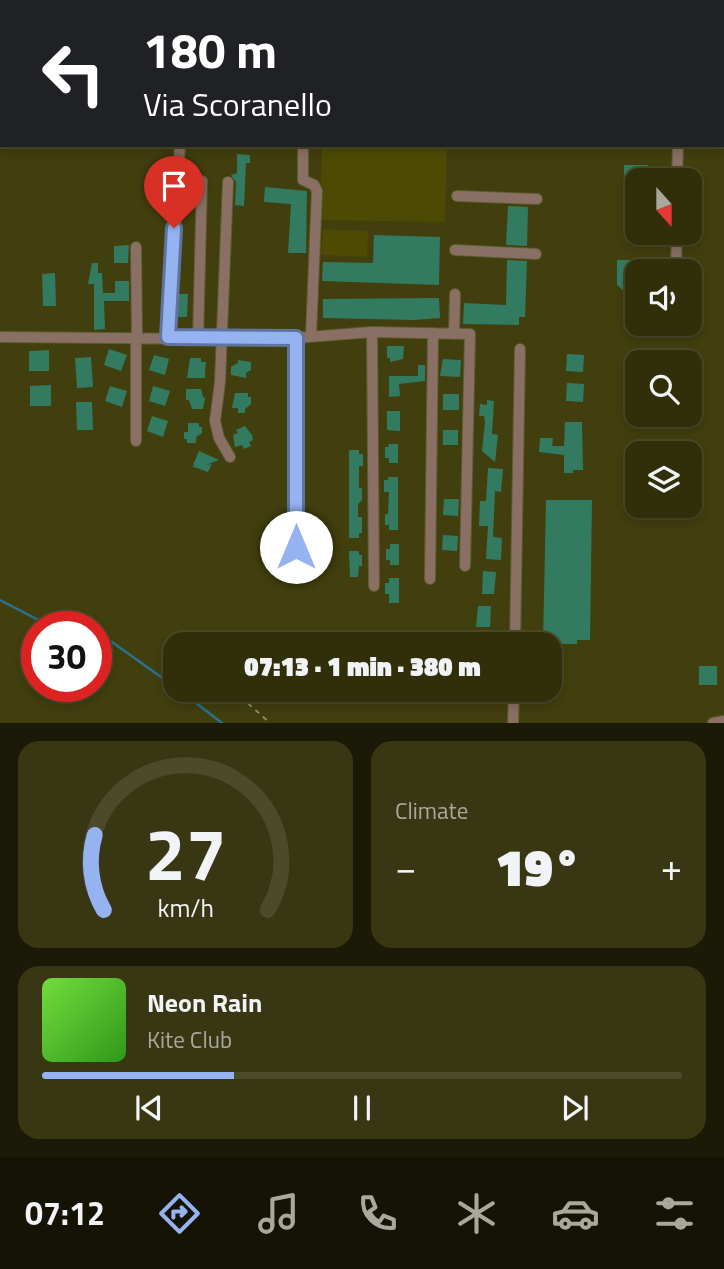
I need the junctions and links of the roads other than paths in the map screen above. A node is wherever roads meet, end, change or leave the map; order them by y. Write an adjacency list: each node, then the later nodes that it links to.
1 (180, 147): 19 (street)
2 (303, 147): 16 (street)
3 (678, 147): 4 (street)
4 (677, 168)
5 (202, 181): 20 (street)
6 (228, 182): 22 (street)
7 (457, 196): 8 (street)
8 (537, 199)
9 (135, 247): 18 (street)
10 (455, 250): 11 (street)
11 (536, 254)
12 (454, 294): 15 (street)
13 (372, 332): 14 (street); 16 (street); 29 (street)
14 (433, 333): 15 (street); 28 (street)
15 (454, 334): 27 (street)
16 (311, 336): 21 (street)
17 (0, 337): 18 (street)
18 (136, 337): 19 (street); 24 (street)
19 (168, 337): 20 (street)
20 (198, 338): 22 (street)
21 (296, 338): 22 (street); 26 (street)
22 (221, 339): 25 (street)
23 (520, 349): 30 (street)
24 (136, 441)
25 (230, 457)
26 (296, 547)
27 (465, 566)
28 (430, 579)
29 (374, 586)
30 (515, 632)
31 (514, 702): 33 (street)
32 (724, 721): 34 (street)
33 (513, 723)
34 (713, 723)

